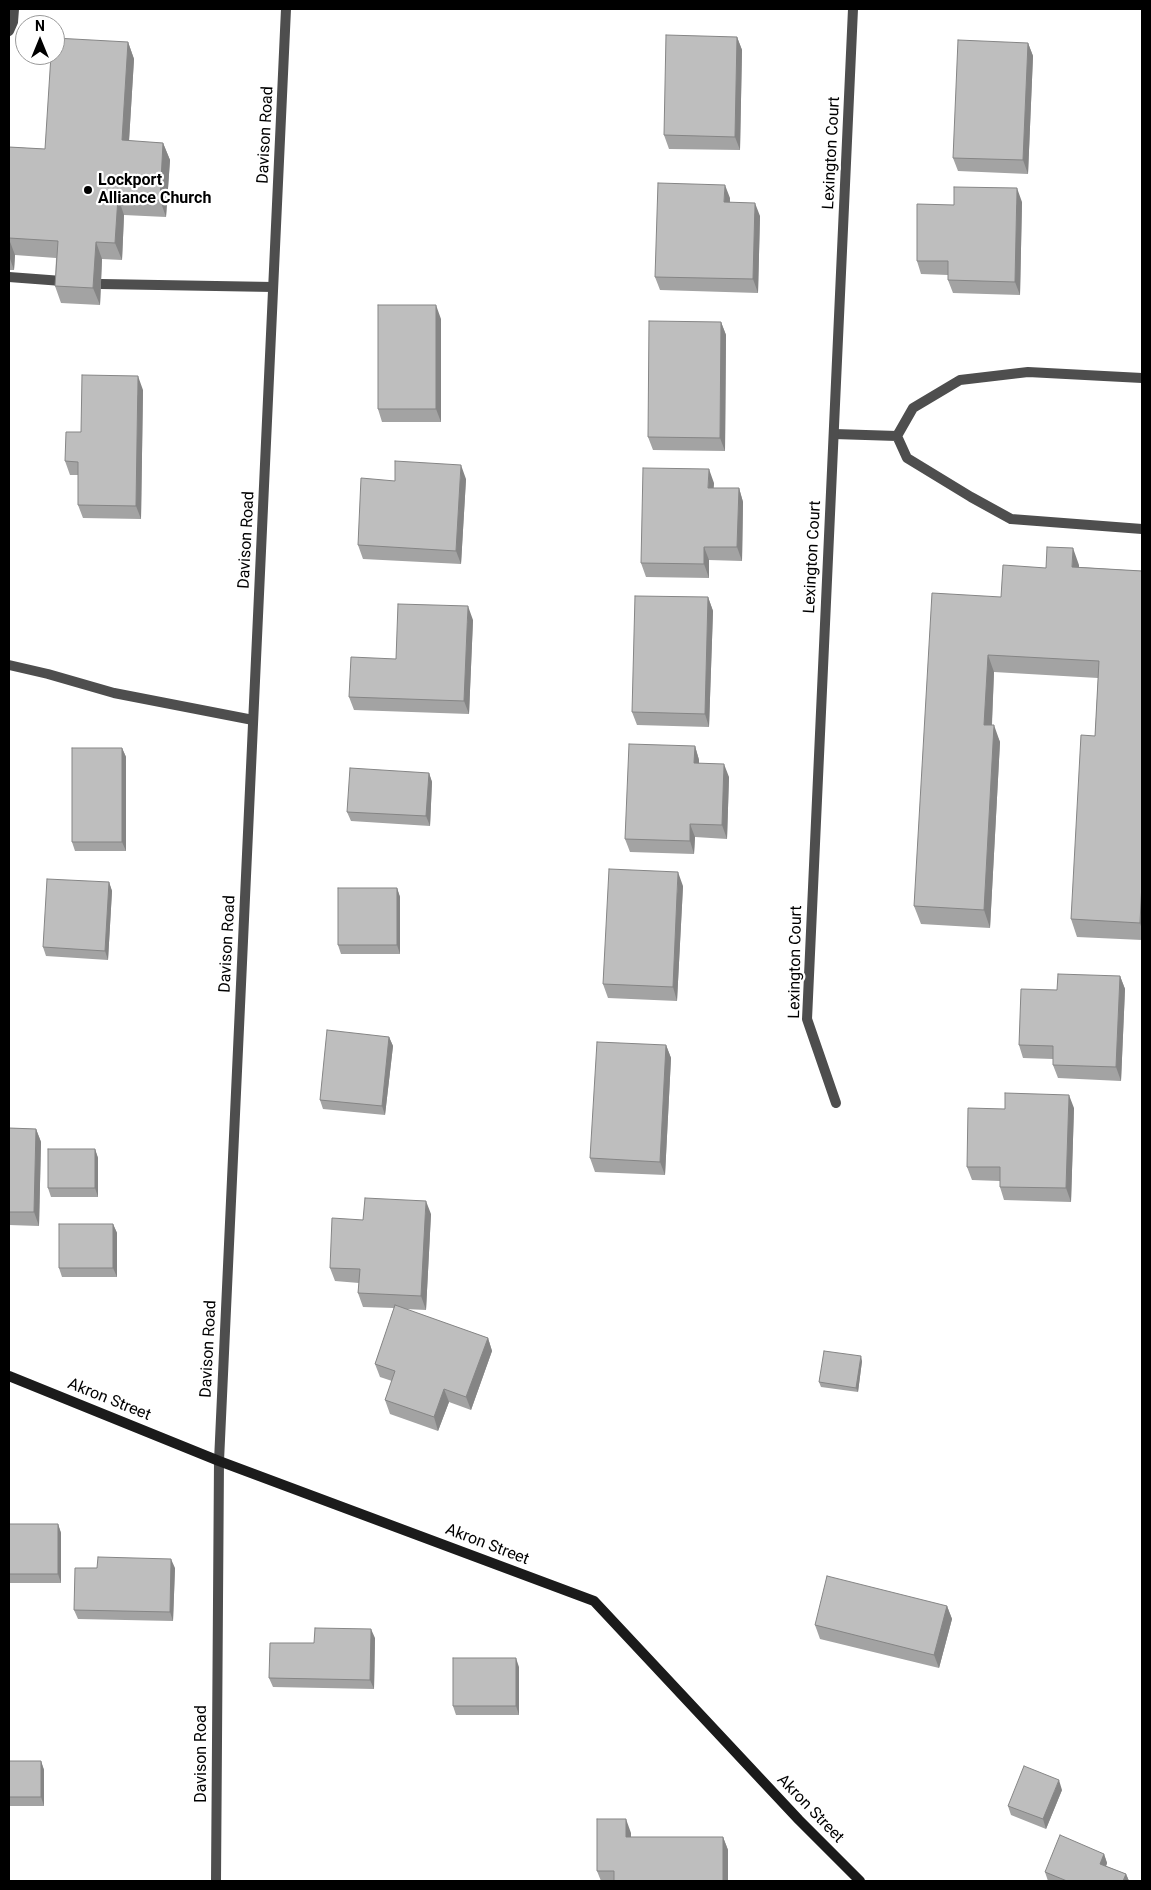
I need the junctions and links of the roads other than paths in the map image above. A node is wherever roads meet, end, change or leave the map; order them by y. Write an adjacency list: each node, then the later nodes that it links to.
1 (14, 9): 4 (street)
2 (286, 9): 8 (street, Davison Road)
3 (853, 9): 10 (street, Lexington Court)
4 (9, 31)
5 (9, 278): 6 (street)
6 (62, 281)
7 (101, 284): 8 (street)
8 (273, 286): 14 (street, Davison Road)
9 (1142, 378): 11 (street)
10 (834, 434): 11 (street); 15 (street, Lexington Court)
11 (897, 436): 12 (street)
12 (1142, 529)
13 (9, 665): 14 (street)
14 (253, 720): 17 (street, Davison Road)
15 (836, 1103)
16 (9, 1376): 17 (main road, Akron Street)
17 (219, 1461): 18 (street, Davison Road); 19 (main road, Akron Street)
18 (216, 1881)
19 (860, 1881)

